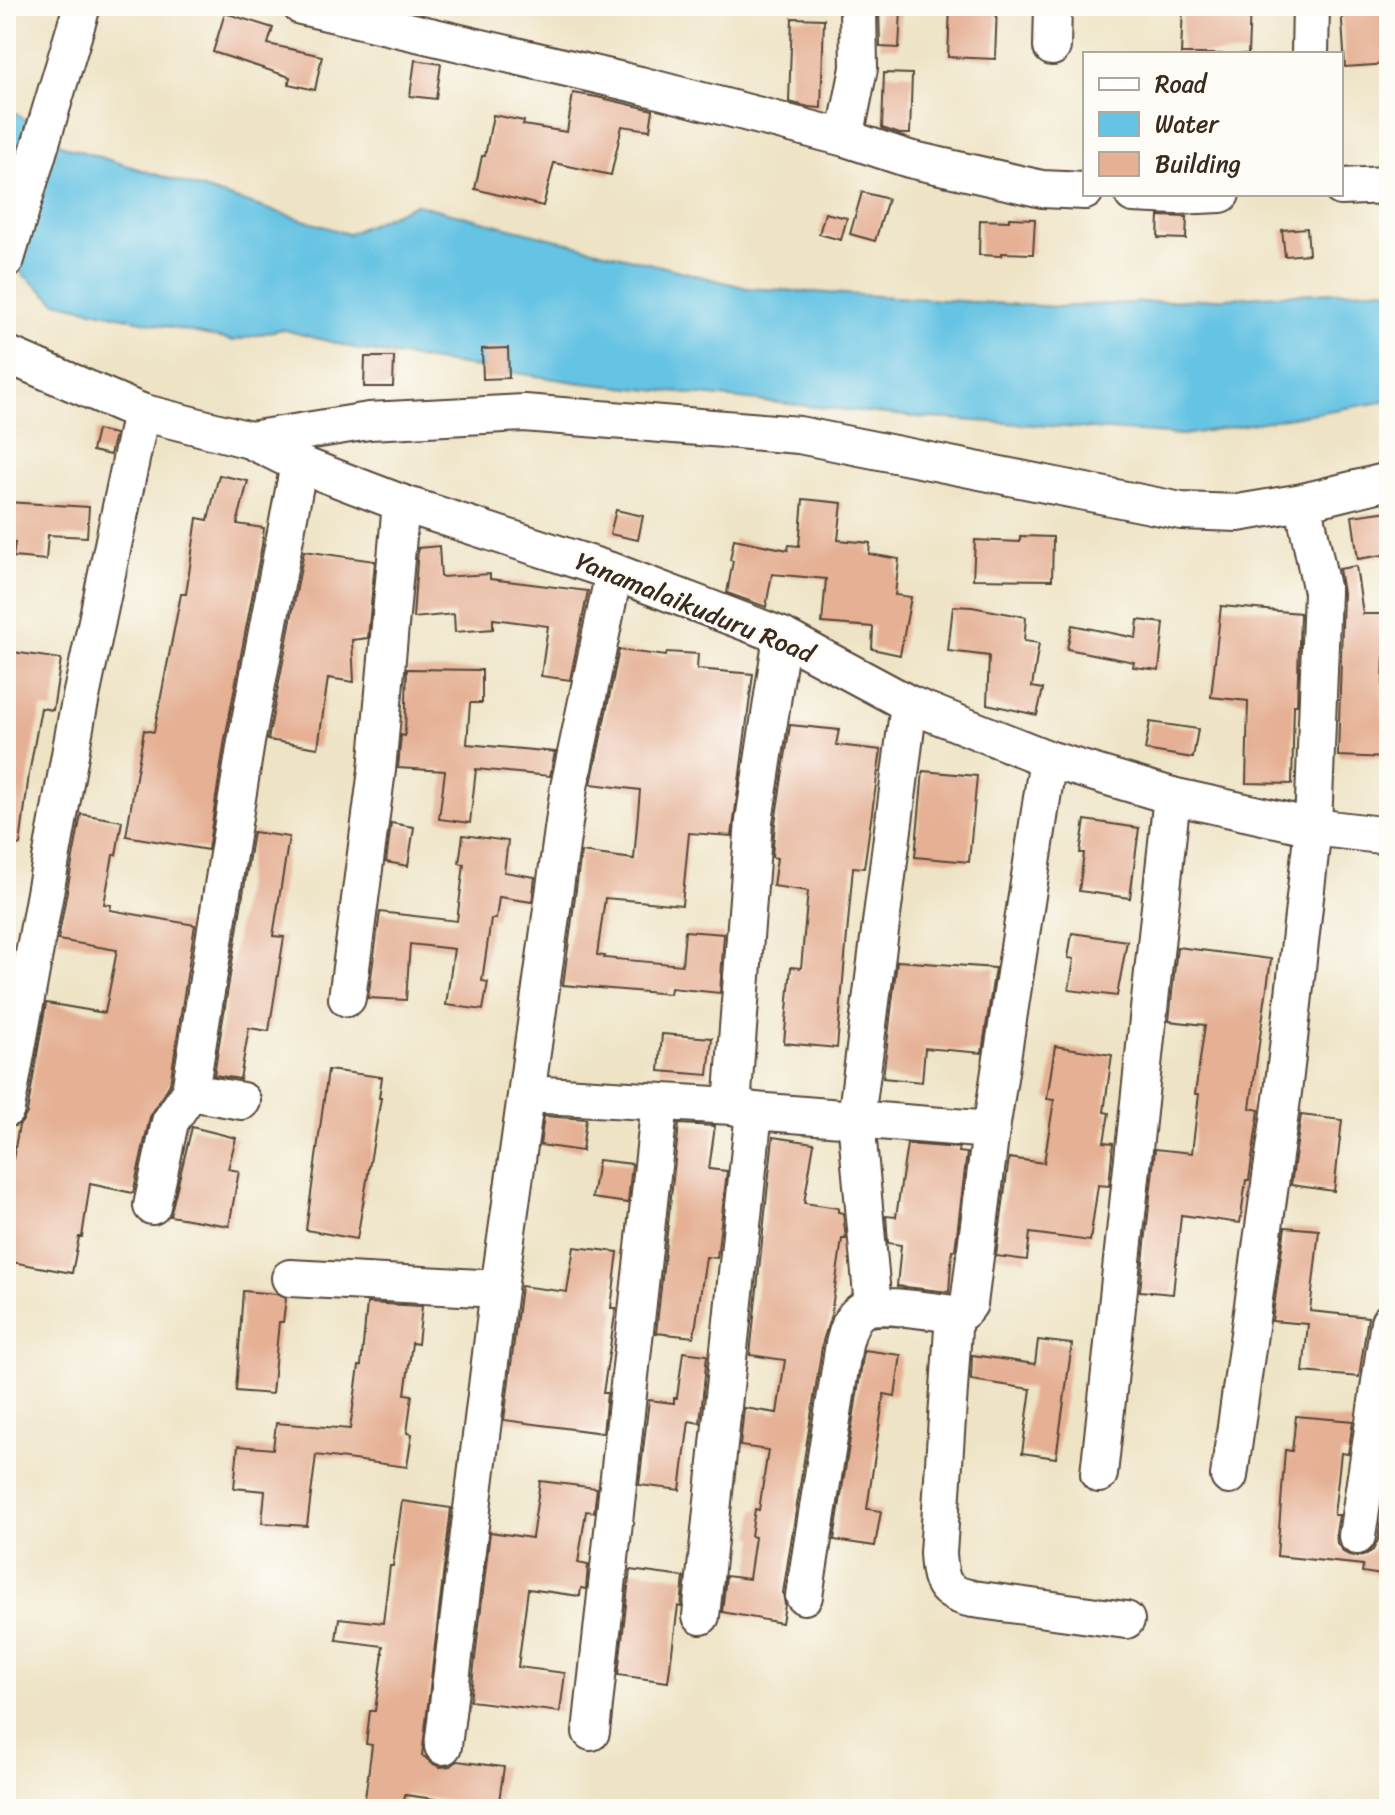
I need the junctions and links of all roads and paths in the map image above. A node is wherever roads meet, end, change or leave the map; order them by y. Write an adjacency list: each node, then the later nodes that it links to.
1 (301, 6): 8 (street)
2 (858, 6): 8 (street)
3 (1053, 6): 6 (street)
4 (1311, 6): 7 (street)
5 (80, 11): 12 (street)
6 (1052, 47)
7 (1310, 52)
8 (845, 138): 11 (street)
9 (1389, 185): 10 (street)
10 (1343, 187)
11 (1083, 191)
12 (6, 259)
13 (7, 358): 14 (street, Yanamalaikuduru Road)
14 (141, 412): 15 (street, Yanamalaikuduru Road); 33 (street)
15 (250, 440): 16 (street, Yanamalaikuduru Road); 18 (street)
16 (299, 464): 19 (street, Yanamalaikuduru Road); 28 (street)
17 (1389, 481): 18 (street)
18 (1303, 502): 25 (street)
19 (401, 503): 20 (street, Yanamalaikuduru Road); 27 (street)
20 (614, 572): 21 (street, Yanamalaikuduru Road); 29 (street)
21 (782, 636): 22 (street, Yanamalaikuduru Road); 32 (street)
22 (909, 704): 23 (street, Yanamalaikuduru Road); 34 (street)
23 (1048, 759): 24 (street, Yanamalaikuduru Road); 35 (street)
24 (1172, 796): 25 (street, Yanamalaikuduru Road); 42 (street)
25 (1313, 827): 26 (street, Yanamalaikuduru Road); 43 (street)
26 (1389, 836)
27 (347, 998)
28 (190, 1092): 30 (street); 36 (street)
29 (527, 1094): 31 (street); 38 (street)
30 (242, 1101)
31 (660, 1102): 32 (street); 48 (street)
32 (743, 1108): 34 (street); 46 (street)
33 (6, 1109)
34 (856, 1119): 35 (street); 39 (street)
35 (991, 1130): 40 (street)
36 (152, 1206)
37 (290, 1278): 38 (street)
38 (499, 1289): 49 (street)
39 (873, 1306): 40 (street); 45 (street)
40 (954, 1314): 47 (street)
41 (1389, 1322): 44 (street)
42 (1099, 1474)
43 (1229, 1476)
44 (1357, 1536)
45 (804, 1596)
46 (701, 1616)
47 (1126, 1620)
48 (591, 1732)
49 (443, 1746)

